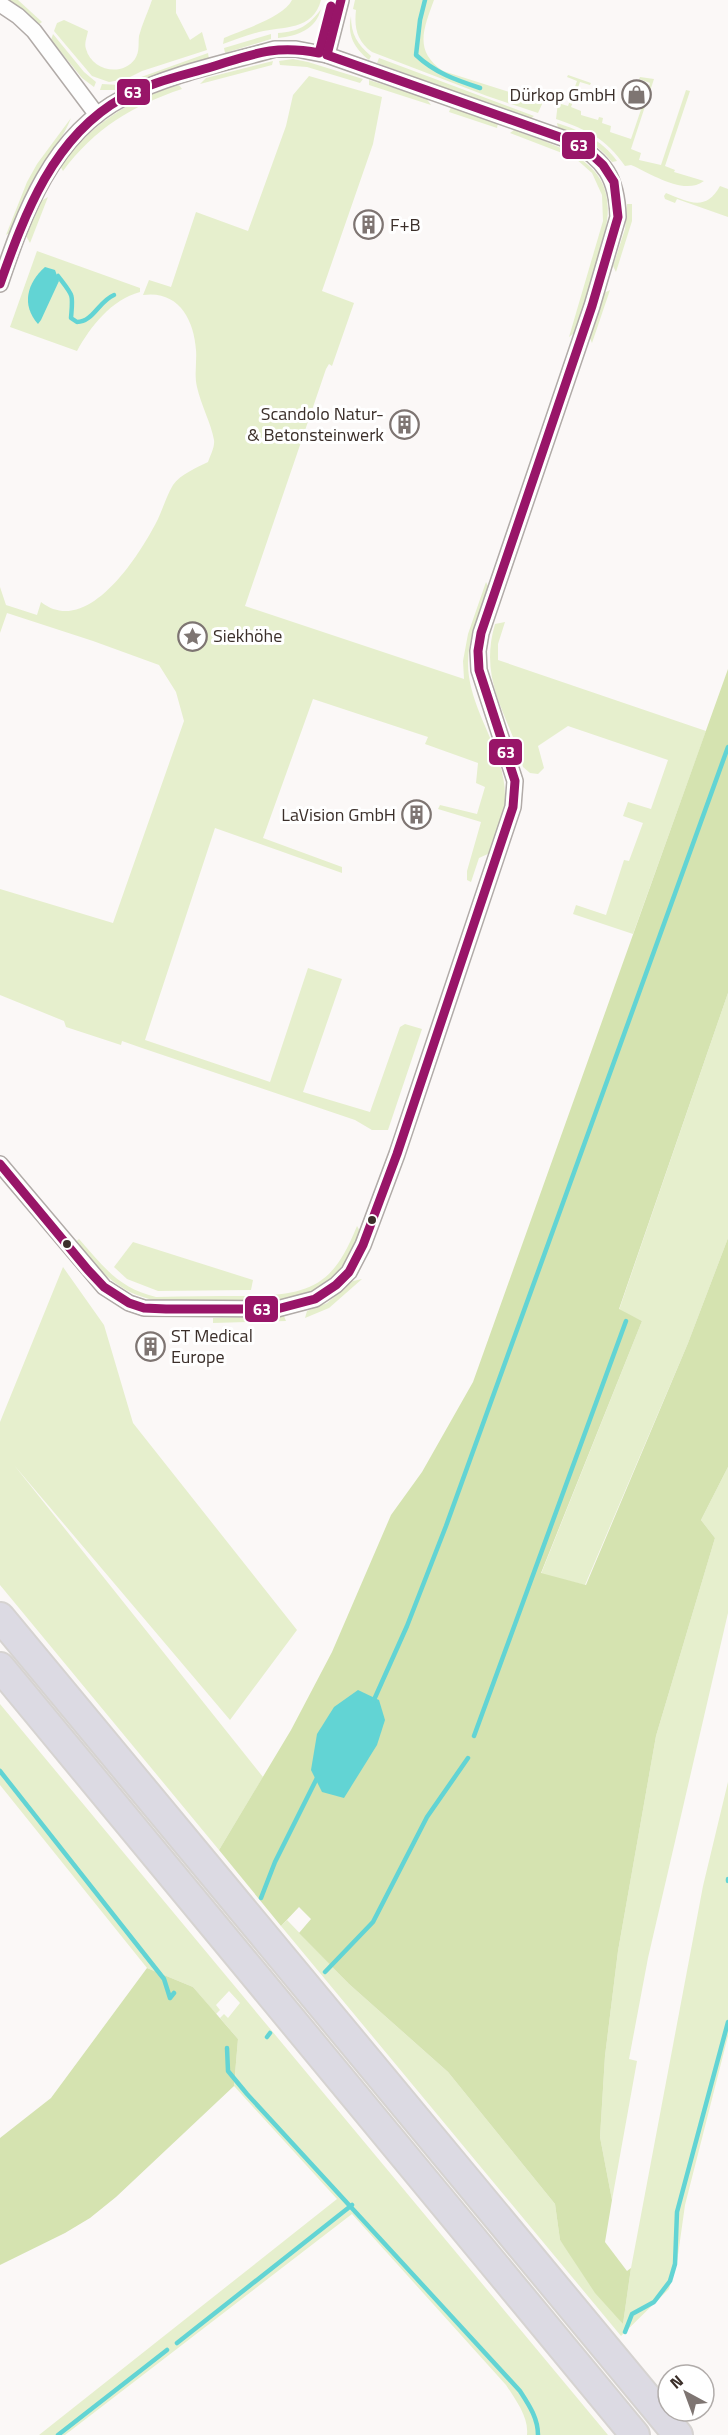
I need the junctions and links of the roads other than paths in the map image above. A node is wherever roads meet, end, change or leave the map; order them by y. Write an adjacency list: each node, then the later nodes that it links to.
1 (333, 0): 4 (street)
2 (341, 0): 4 (street)
3 (0, 4): 5 (street)
4 (323, 54): 5 (street); 7 (street)
5 (97, 115): 6 (street)
6 (0, 284)
7 (0, 1164)
8 (0, 1617): 11 (highway)
9 (0, 1667): 10 (highway)
10 (635, 2435)
11 (678, 2435)

